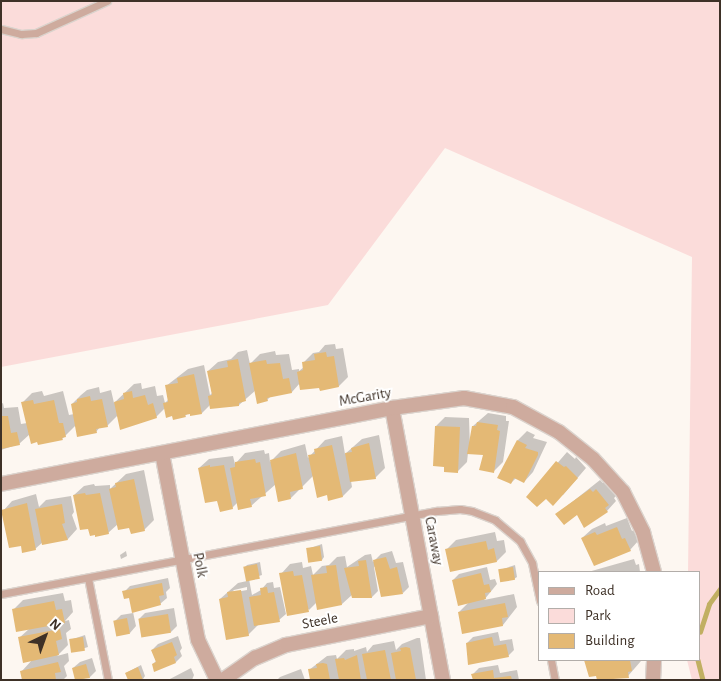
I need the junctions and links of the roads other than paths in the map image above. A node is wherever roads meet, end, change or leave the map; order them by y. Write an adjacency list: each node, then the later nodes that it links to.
1 (106, 1): 2 (lane)
2 (1, 29)
3 (392, 408): 4 (street, McGarity); 6 (street, Caraway); 8 (street, McGarity)
4 (162, 453): 5 (street, McGarity); 7 (street, Polk)
5 (1, 484)
6 (413, 516): 7 (lane); 10 (lane); 12 (street, Caraway)
7 (182, 560): 9 (lane); 16 (street, Polk)
8 (654, 571)
9 (88, 578): 11 (lane); 15 (lane)
10 (538, 593)
11 (1, 594)
12 (431, 616): 17 (street, Steele); 18 (street, Caraway)
13 (551, 661): 19 (lane)
14 (654, 661): 20 (street)
15 (108, 680)
16 (217, 680)
17 (223, 680)
18 (444, 680)
19 (555, 680)
20 (654, 680)

